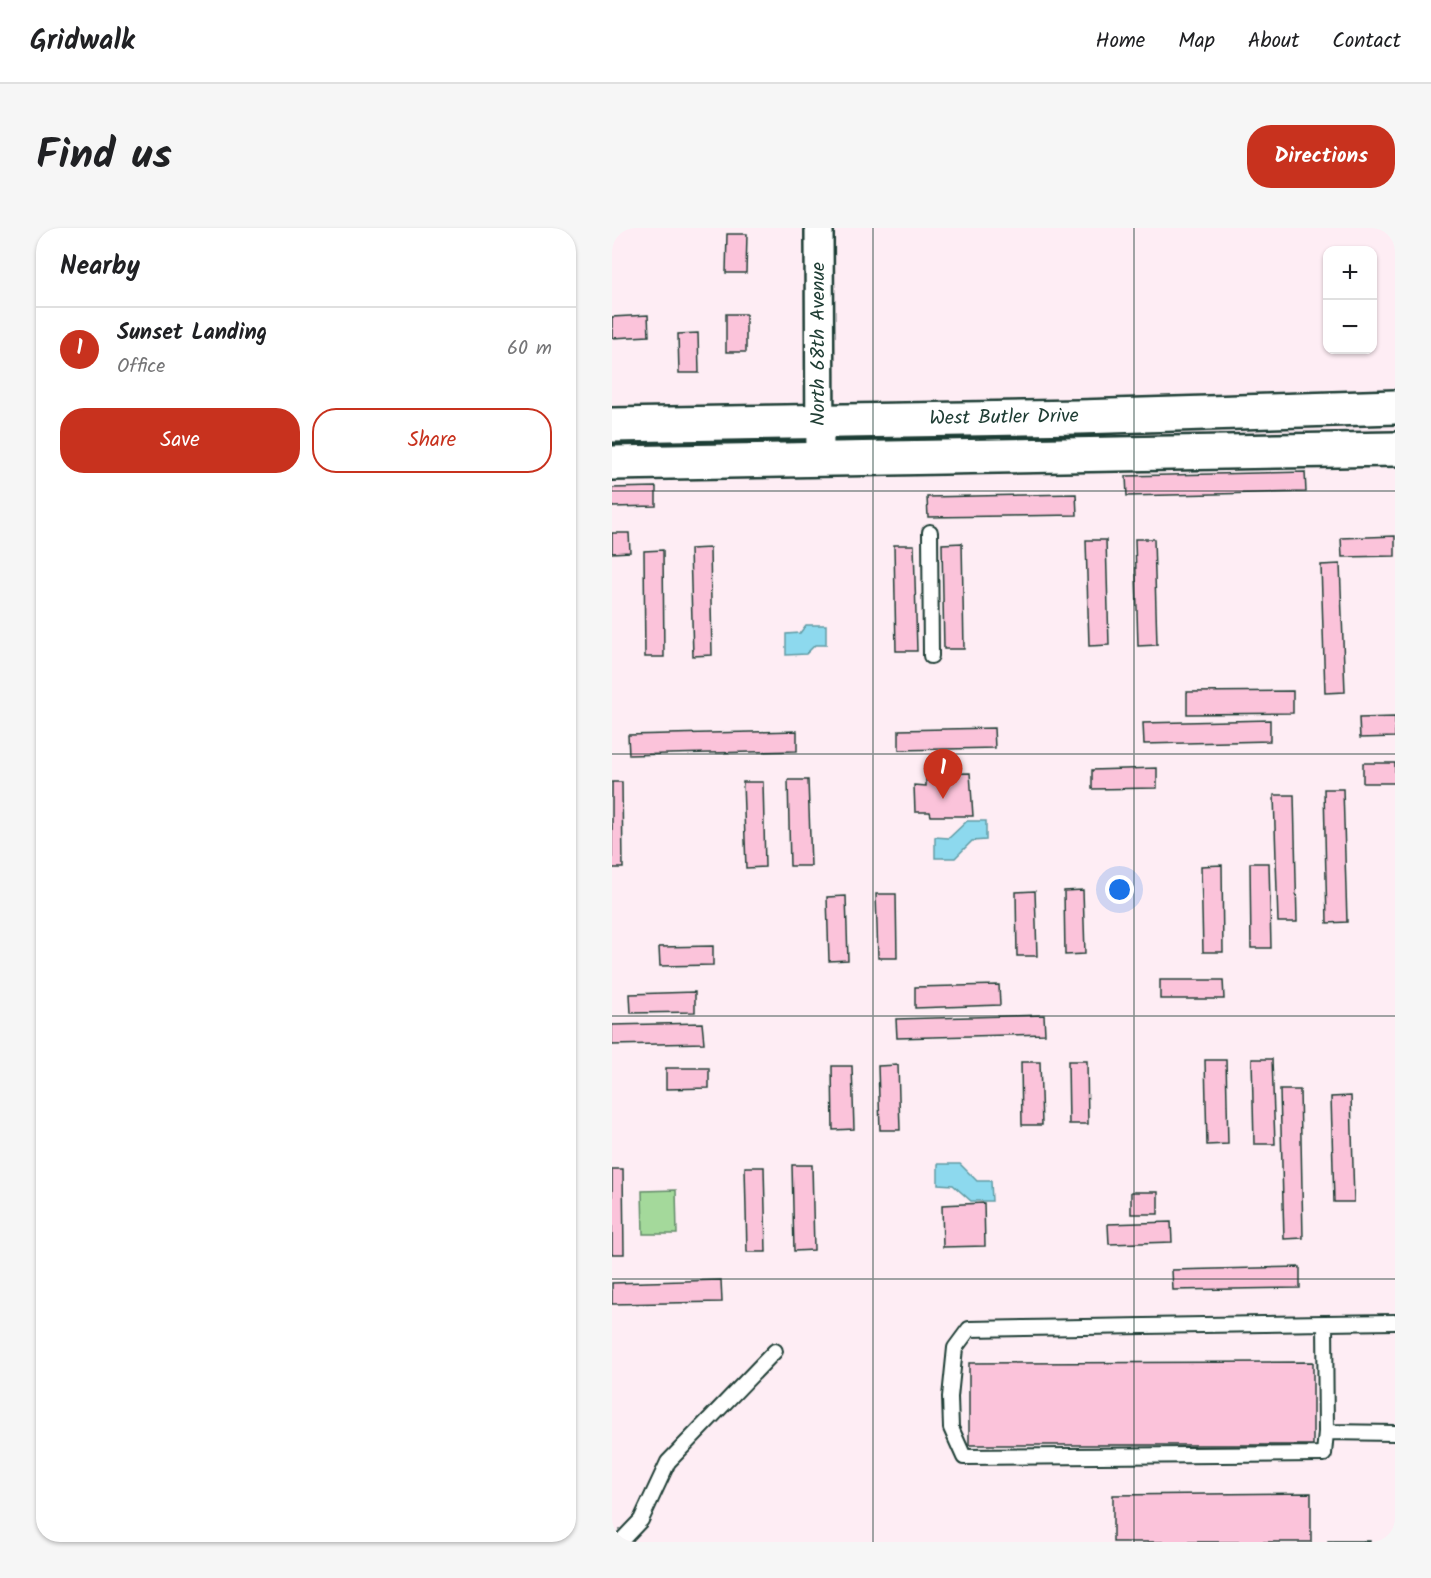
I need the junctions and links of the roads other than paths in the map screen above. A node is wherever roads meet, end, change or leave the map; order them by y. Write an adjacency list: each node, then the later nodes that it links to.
1 (819, 228): 3 (street, North 68th Avenue)
2 (1395, 407): 3 (street, West Butler Drive)
3 (818, 421): 4 (street, West Butler Drive); 6 (street, North 68th Avenue)
4 (612, 425)
5 (1395, 449): 6 (street, West Butler Drive)
6 (820, 460): 7 (street, West Butler Drive)
7 (612, 463)
8 (930, 532): 9 (lane)
9 (932, 656)
10 (1395, 1322): 11 (lane)
11 (1325, 1323): 13 (lane); 13 (lane)
12 (775, 1351): 15 (lane)
13 (1326, 1432): 14 (lane)
14 (1395, 1433)
15 (620, 1542)

